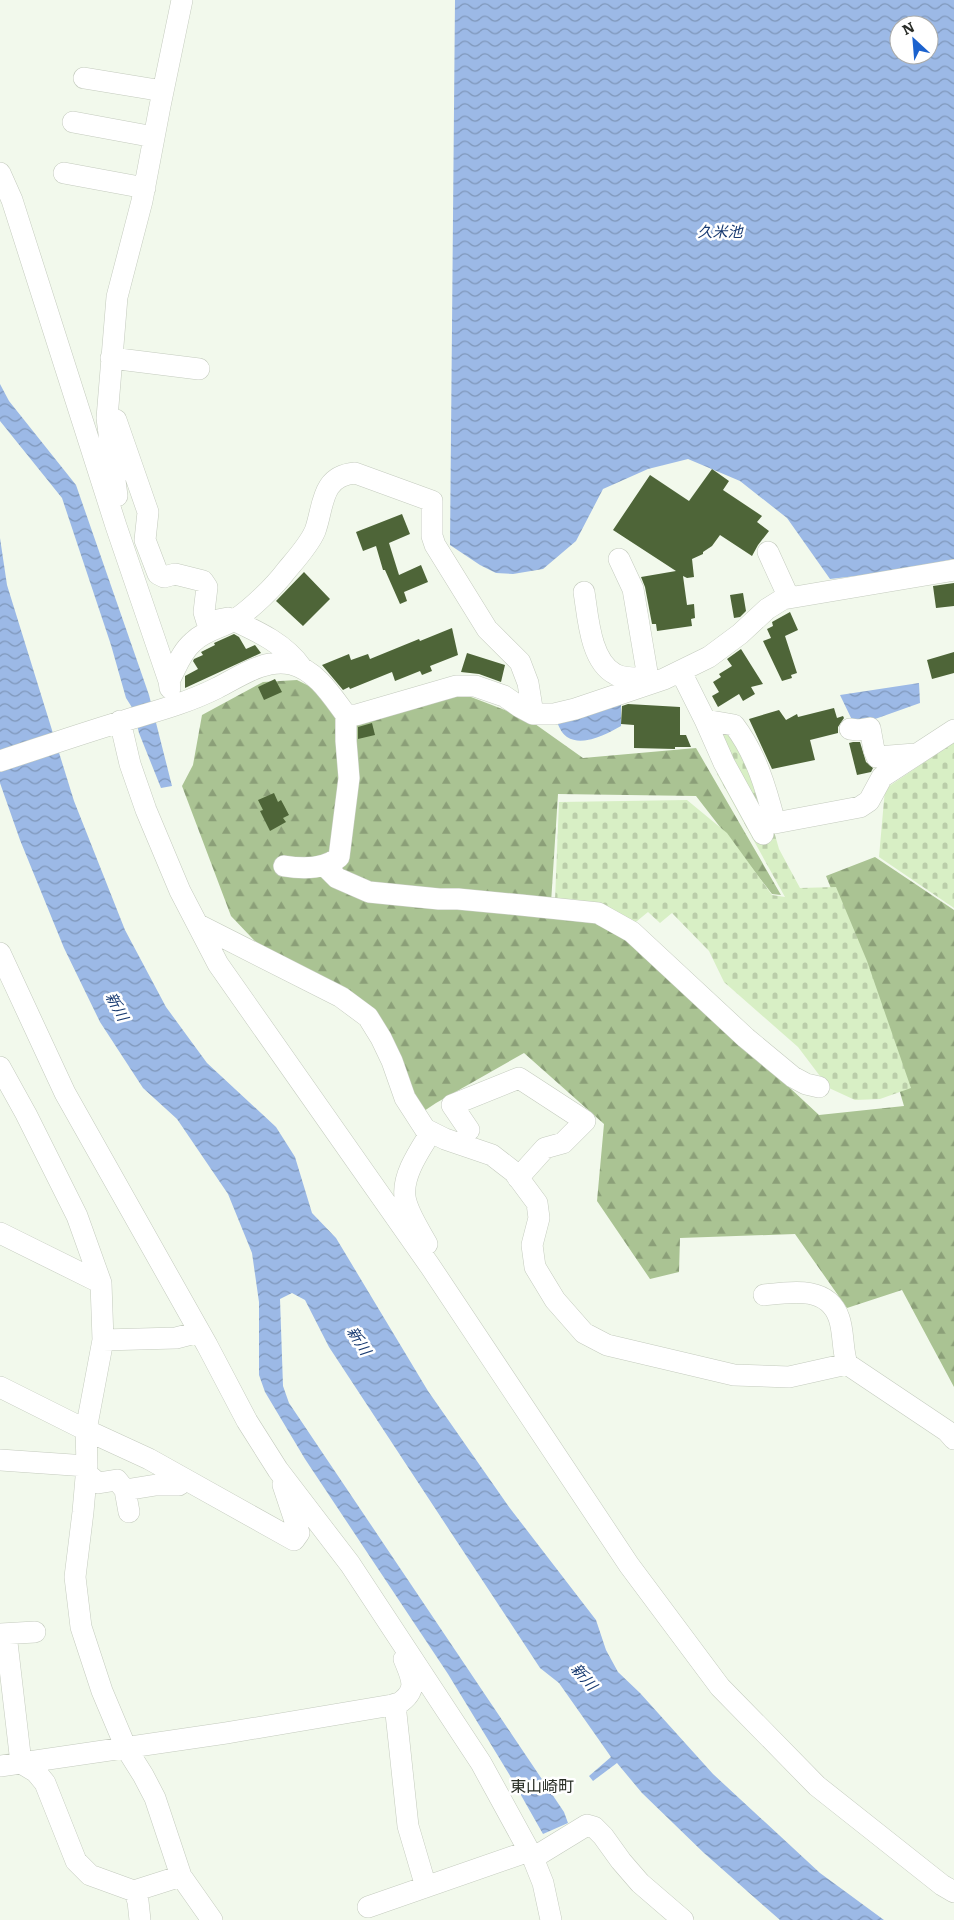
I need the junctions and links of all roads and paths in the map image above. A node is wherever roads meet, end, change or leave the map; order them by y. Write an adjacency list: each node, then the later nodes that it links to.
1 (182, 0): 3 (street)
2 (84, 78): 3 (street)
3 (163, 91): 5 (street)
4 (74, 122): 5 (street)
5 (154, 137): 8 (street)
6 (64, 172): 8 (street)
7 (0, 173): 12 (street)
8 (145, 188): 9 (street)
9 (111, 358): 10 (street); 11 (street)
10 (199, 368)
11 (110, 406): 12 (street); 18 (street)
12 (116, 526): 21 (street)
13 (768, 552): 17 (street)
14 (619, 560): 20 (street)
15 (954, 570): 17 (street)
16 (584, 592): 20 (street)
17 (789, 598): 20 (street)
18 (234, 620): 19 (street); 21 (street); 23 (street)
19 (304, 670): 22 (street); 24 (street)
20 (656, 674): 23 (street); 25 (street)
21 (169, 681): 22 (street)
22 (164, 710): 26 (street)
23 (533, 714): 24 (street)
24 (346, 715): 32 (street)
25 (705, 720): 29 (street); 31 (street)
26 (120, 722): 30 (street); 34 (street)
27 (850, 729): 29 (street)
28 (954, 730): 29 (street)
29 (918, 754)
30 (0, 761)
31 (762, 834)
32 (324, 865): 33 (street); 37 (street)
33 (284, 866)
34 (199, 925): 39 (street); 42 (street)
35 (0, 953): 45 (street)
36 (0, 1067): 43 (street)
37 (819, 1087)
38 (469, 1130): 40 (street)
39 (431, 1132): 40 (street); 42 (street)
40 (518, 1178): 47 (street)
41 (0, 1233): 43 (street)
42 (430, 1266): 70 (street)
43 (101, 1283): 46 (street)
44 (764, 1295): 47 (street)
45 (200, 1332): 46 (street); 53 (street)
46 (103, 1340): 49 (street)
47 (847, 1364): 50 (street)
48 (0, 1387): 49 (street)
49 (86, 1430): 52 (street); 54 (street)
50 (952, 1433)
51 (0, 1460): 52 (street)
52 (87, 1470): 55 (street); 63 (street)
53 (278, 1470): 54 (street); 57 (street)
54 (185, 1480): 55 (street)
55 (124, 1490): 56 (street)
56 (129, 1512)
57 (388, 1622): 60 (street); 62 (street)
58 (35, 1632): 59 (street)
59 (3, 1634): 64 (street)
60 (411, 1691): 61 (street); 62 (street)
61 (394, 1704): 63 (street); 68 (street)
62 (454, 1722): 66 (street)
63 (126, 1748): 64 (street); 67 (street)
64 (21, 1763): 65 (street); 69 (street)
65 (0, 1766)
66 (531, 1854): 68 (street); 74 (street); 75 (street)
67 (181, 1876): 69 (street); 73 (street)
68 (426, 1887): 71 (street)
69 (134, 1891): 72 (street)
70 (954, 1892)
71 (368, 1907)
72 (140, 1920)
73 (212, 1920)
74 (552, 1920)
75 (683, 1920)

